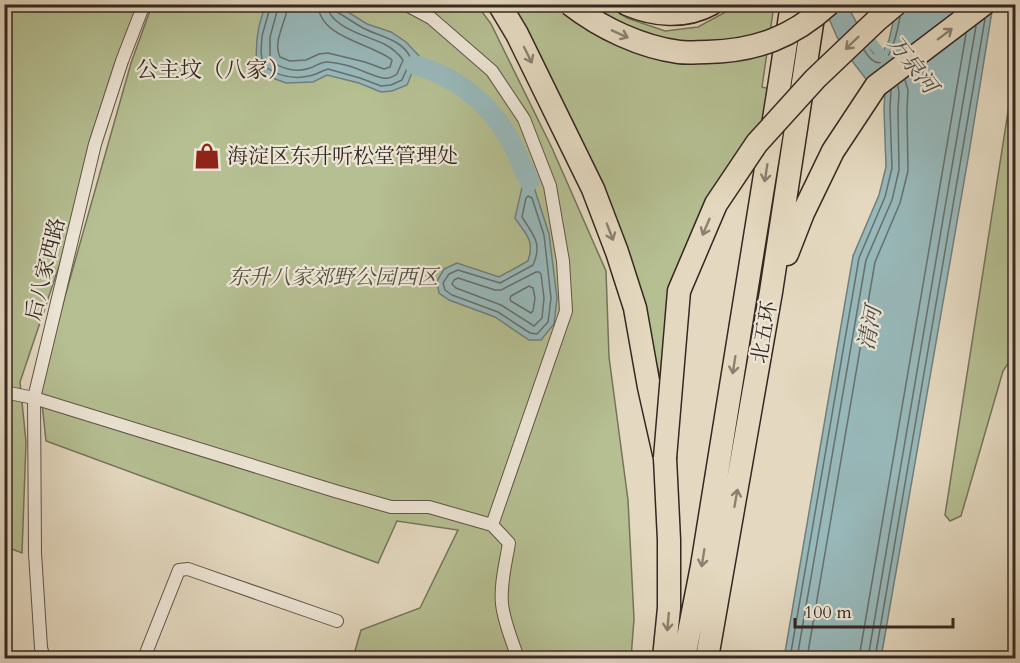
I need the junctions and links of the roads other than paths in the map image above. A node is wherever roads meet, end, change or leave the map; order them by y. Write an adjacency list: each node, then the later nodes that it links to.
1 (144, 4): 14 (street, 后八家西路)
2 (405, 4): 16 (street)
3 (499, 4): 15 (highway, one-way to 15)
4 (570, 4): 9 (highway, one-way to 9, bridge)
5 (627, 4): 6 (highway)
6 (711, 4)
7 (792, 4): 22 (highway, 北五环, one-way to 22)
8 (815, 4): 12 (highway, 北五环, bridge)
9 (829, 4)
10 (896, 4): 15 (highway, one-way to 15, bridge)
11 (984, 4): 12 (highway, one-way to 11)
12 (771, 292): 23 (highway, 北五环, one-way to 12)
13 (4, 392): 14 (street)
14 (34, 398): 16 (street); 18 (street, 后八家西路)
15 (664, 458): 21 (highway, one-way to 21)
16 (492, 525): 20 (street)
17 (337, 621): 19 (street)
18 (44, 658)
19 (144, 658)
20 (518, 658)
21 (664, 658)
22 (684, 658)
23 (707, 658)

